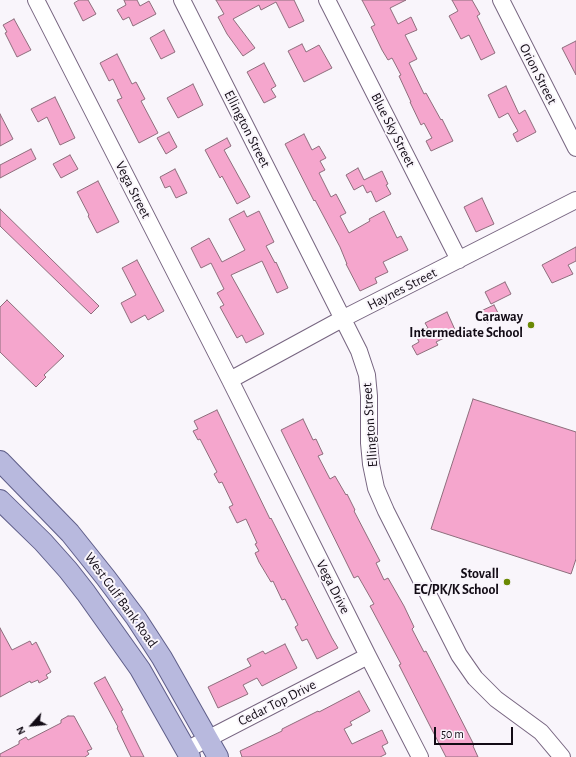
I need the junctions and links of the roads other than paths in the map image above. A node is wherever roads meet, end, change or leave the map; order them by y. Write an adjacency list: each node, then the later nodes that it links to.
1 (36, 0): 9 (street, Vega Street)
2 (182, 0): 8 (street, Ellington Street)
3 (327, 0): 7 (street, Blue Sky Street)
4 (501, 0): 5 (street, Orion Street)
5 (576, 148)
6 (576, 200): 7 (street, Haynes Street)
7 (459, 260): 8 (street, Haynes Street)
8 (342, 319): 9 (street, Haynes Street); 20 (street, Ellington Street)
9 (230, 380): 10 (street, Vega Street)
10 (247, 416): 15 (street, Vega Drive)
11 (0, 461): 13 (main road, West Gulf Bank Road)
12 (0, 500): 14 (main road, West Gulf Bank Road)
13 (106, 578): 14 (main road); 16 (main road, West Gulf Bank Road)
14 (86, 593): 17 (main road, West Gulf Bank Road)
15 (368, 656): 16 (street, Cedar Top Drive); 19 (street, Vega Drive)
16 (209, 738): 17 (street, Cedar Top Drive); 18 (main road, West Gulf Bank Road)
17 (188, 753)
18 (218, 757)
19 (420, 757)
20 (562, 757)

